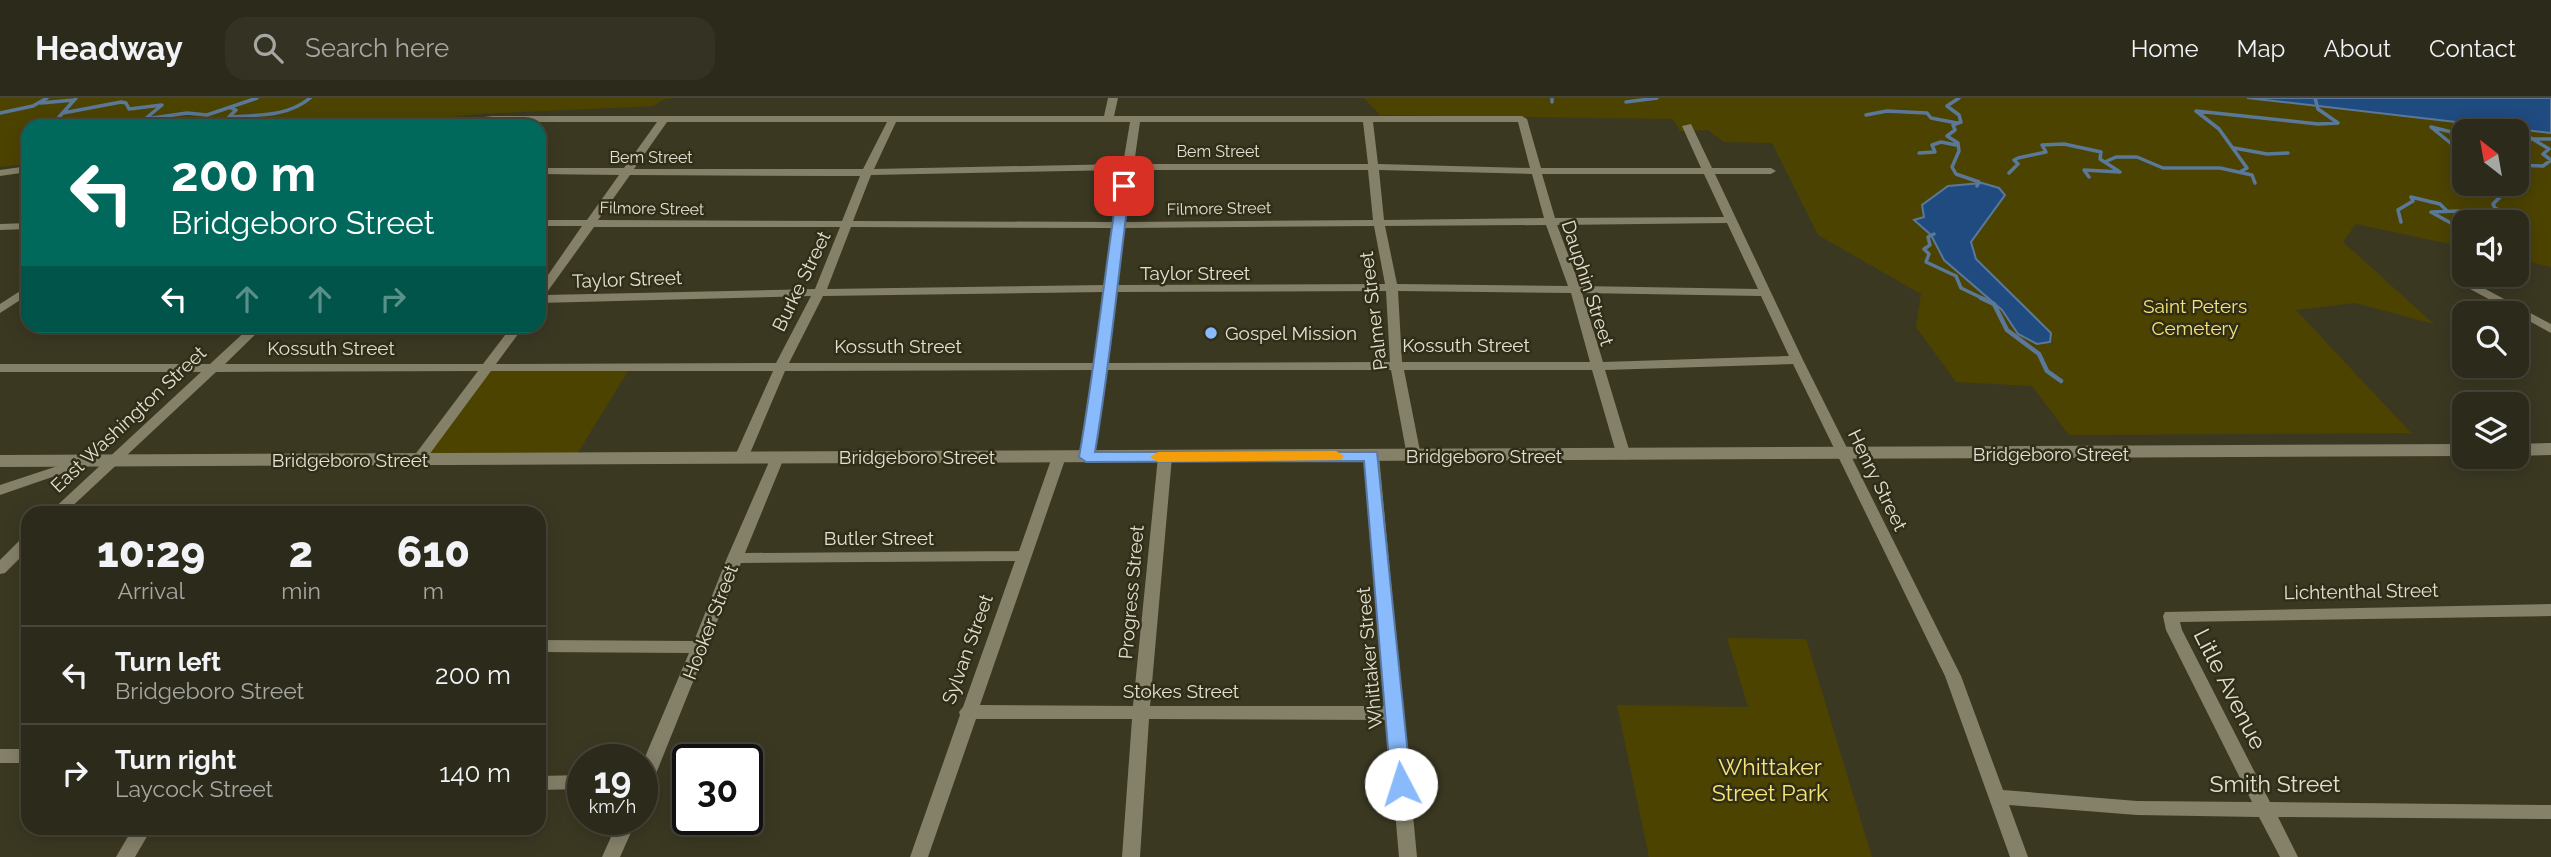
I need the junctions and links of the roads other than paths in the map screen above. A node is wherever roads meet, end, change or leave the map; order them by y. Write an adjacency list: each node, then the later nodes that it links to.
1 (1113, 98): 2 (street)
2 (1110, 118): 3 (street); 6 (street)
3 (1136, 118): 4 (street); 9 (street)
4 (1368, 119): 10 (street, Palmer Street); 14 (street, Dauphin Street)
5 (663, 120): 6 (street); 7 (street); 18 (street)
6 (893, 120): 16 (street, Burke Street)
7 (546, 122)
8 (1688, 126): 12 (street, Henry Street)
9 (1128, 167): 10 (street, Bem Street); 16 (street, Bem Street); 25 (street)
10 (1374, 167): 14 (street, Bem Street); 21 (street, Palmer Street)
11 (21, 170): 17 (street)
12 (1706, 170): 14 (street, Bem Street); 15 (street, Bem Street); 19 (street, Henry Street)
13 (546, 171): 18 (street, Bem Street)
14 (1535, 171): 20 (street, Dauphin Street)
15 (1771, 171)
16 (867, 172): 18 (street, Bem Street); 24 (street, Burke Street)
17 (0, 173)
18 (624, 173): 23 (street)
19 (1731, 220): 20 (street, Filmore Street); 34 (street, Henry Street)
20 (1550, 221): 21 (street, Filmore Street); 30 (street, Dauphin Street)
21 (1379, 222): 25 (street, Filmore Street); 32 (street, Palmer Street)
22 (546, 223): 23 (street, Filmore Street)
23 (590, 223): 24 (street, Filmore Street); 28 (street)
24 (848, 225): 25 (street, Filmore Street); 33 (street, Burke Street)
25 (1118, 225): 31 (street)
26 (21, 226): 27 (street)
27 (0, 227)
28 (546, 287)
29 (2474, 287): 40 (street)
30 (1575, 288): 32 (street, Taylor Street); 34 (street, Taylor Street); 47 (street, Dauphin Street)
31 (1109, 290): 32 (street, Taylor Street); 33 (street, Taylor Street); 45 (street)
32 (1392, 290): 44 (street, Palmer Street)
33 (820, 291): 38 (street, Taylor Street); 46 (street, Burke Street)
34 (1766, 293): 43 (street, Henry Street)
35 (21, 294): 36 (street)
36 (0, 296)
37 (21, 296): 39 (street)
38 (546, 297)
39 (0, 309)
40 (2551, 329)
41 (250, 333): 48 (street, East Washington Street)
42 (512, 333): 49 (street)
43 (1797, 360): 47 (street, Kossuth Street); 54 (street, Henry Street)
44 (1396, 364): 45 (street, Kossuth Street); 47 (street, Kossuth Street); 56 (street, Palmer Street)
45 (1103, 365): 46 (street, Kossuth Street); 59 (street)
46 (780, 366): 49 (street, Kossuth Street); 61 (street, Burke Street)
47 (1597, 366): 57 (street, Dauphin Street)
48 (211, 367): 49 (street, Kossuth Street); 50 (street, Kossuth Street); 66 (street, East Washington Street)
49 (488, 367): 63 (street)
50 (0, 368)
51 (2551, 449): 53 (main road)
52 (2452, 450): 54 (main road, Bridgeboro Street)
53 (2529, 450)
54 (1844, 455): 57 (main road, Bridgeboro Street); 85 (street, Henry Street)
55 (1372, 456): 56 (main road, Bridgeboro Street); 60 (main road, Bridgeboro Street); 79 (street, Whittaker Street)
56 (1414, 456): 57 (main road, Bridgeboro Street)
57 (1625, 456)
58 (1059, 457): 59 (main road, Bridgeboro Street); 62 (main road, Bridgeboro Street); 70 (street, Sylvan Street)
59 (1086, 457): 60 (main road, Bridgeboro Street)
60 (1165, 457): 78 (street, Progress Street)
61 (741, 458): 62 (main road, Bridgeboro Street); 63 (main road, Bridgeboro Street)
62 (777, 458): 71 (street, Hooker Street)
63 (418, 460): 66 (main road, Bridgeboro Street)
64 (0, 461): 65 (main road, Bridgeboro Street)
65 (86, 461): 66 (main road, Bridgeboro Street); 67 (street)
66 (109, 461): 68 (street, East Washington Street)
67 (0, 490)
68 (63, 506)
69 (21, 548): 72 (street)
70 (1023, 556): 71 (street, Butler Street); 77 (street, Sylvan Street)
71 (734, 558): 76 (street, Hooker Street)
72 (0, 569)
73 (2551, 610): 74 (street, Lichtenthal Street)
74 (2171, 617): 86 (street, Litle Avenue)
75 (546, 646): 76 (street)
76 (702, 647): 80 (street, Hooker Street)
77 (967, 712): 78 (street, Stokes Street); 92 (street, Sylvan Street)
78 (1141, 712): 79 (street, Stokes Street); 93 (street, Progress Street)
79 (1395, 713): 94 (street, Whittaker Street)
80 (658, 748)
81 (21, 755): 82 (street)
82 (0, 756)
83 (567, 782): 84 (street)
84 (546, 783)
85 (1998, 797): 86 (street, Smith Street); 95 (street, Henry Street)
86 (2265, 808): 87 (street, Smith Street); 96 (street, Litle Avenue)
87 (2551, 811)
88 (139, 835): 90 (street)
89 (621, 835): 91 (street)
90 (125, 857)
91 (611, 857)
92 (919, 857)
93 (1131, 857)
94 (1408, 857)
95 (2020, 857)
96 (2289, 857)

